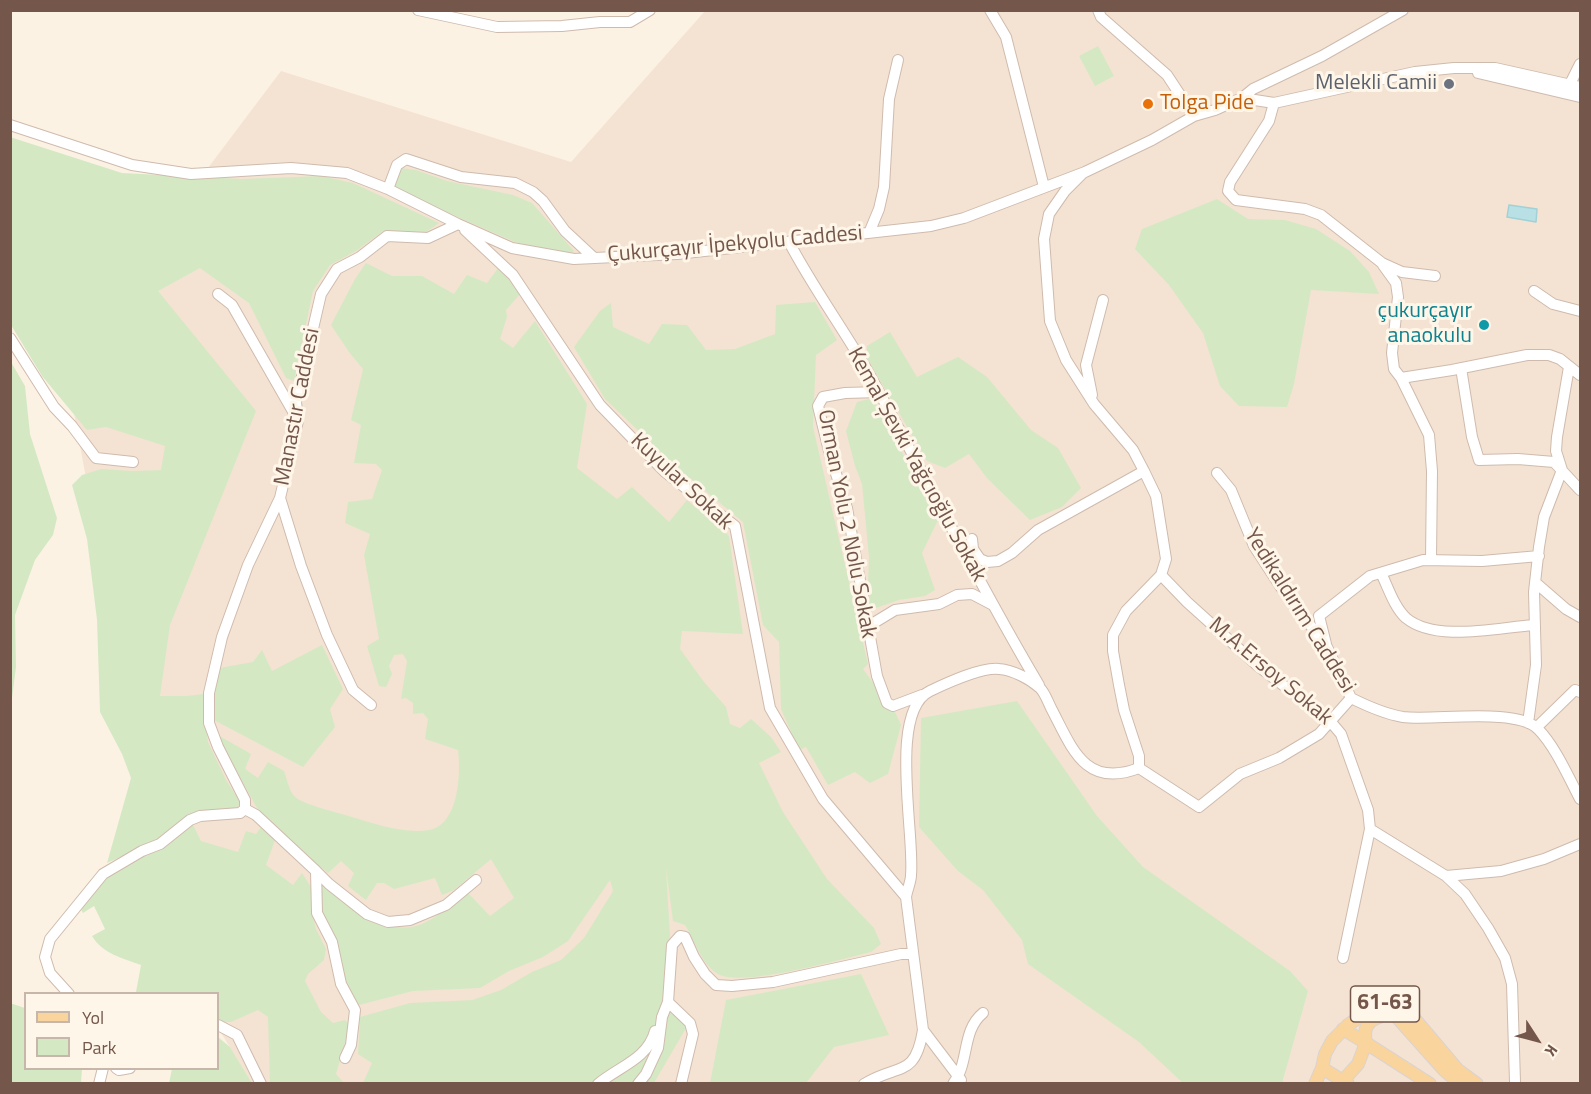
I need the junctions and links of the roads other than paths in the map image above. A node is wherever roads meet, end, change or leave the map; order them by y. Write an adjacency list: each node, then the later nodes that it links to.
1 (418, 10): 2 (street)
2 (650, 10)
3 (990, 10): 16 (street)
4 (1098, 10): 13 (street)
5 (1403, 10): 11 (street, Çukurçayır İpekyolu Caddesi)
6 (898, 60): 19 (street)
7 (1581, 64): 9 (street)
8 (1454, 68): 9 (street); 10 (street); 12 (street)
9 (1575, 85)
10 (1581, 97)
11 (1242, 98): 12 (street); 13 (street, Çukurçayır İpekyolu Caddesi)
12 (1274, 103): 22 (street)
13 (1194, 116): 15 (street, Çukurçayır İpekyolu Caddesi)
14 (10, 125): 17 (street, Çukurçayır İpekyolu Caddesi)
15 (1085, 172): 16 (street, Çukurçayır İpekyolu Caddesi); 34 (street)
16 (1044, 187): 19 (street, Çukurçayır İpekyolu Caddesi)
17 (388, 189): 18 (street, Çukurçayır İpekyolu Caddesi); 21 (street)
18 (458, 224): 21 (street, Çukurçayır İpekyolu Caddesi); 35 (street, Manastır Caddesi); 68 (street, Kuyular Sokak)
19 (869, 233): 20 (street, Çukurçayır İpekyolu Caddesi)
20 (789, 242): 21 (street, Çukurçayır İpekyolu Caddesi); 33 (street, Kemal Şevki Yağcıoğlu Sokak)
21 (594, 258)
22 (1382, 263): 23 (street); 32 (street)
23 (1435, 276)
24 (1534, 291): 27 (street)
25 (218, 294): 35 (street)
26 (1103, 300): 34 (street)
27 (1581, 311)
28 (10, 338): 36 (street)
29 (1569, 367): 30 (street); 31 (street); 37 (street)
30 (1461, 368): 32 (street); 37 (street)
31 (1581, 375)
32 (1401, 378): 44 (street)
33 (879, 392): 48 (street, Kemal Şevki Yağcıoğlu Sokak); 51 (street, Orman Yolu 2 Nolu Sokak)
34 (1094, 404): 38 (street)
35 (298, 421): 41 (street, Manastır Caddesi)
36 (133, 462)
37 (1562, 470): 40 (street); 43 (street)
38 (1144, 471): 42 (street); 46 (street)
39 (1217, 473): 52 (street, Yedikaldırım Caddesi)
40 (1581, 490)
41 (280, 498): 57 (street); 62 (street, Manastır Caddesi)
42 (972, 539)
43 (1539, 556): 44 (street); 47 (street)
44 (1431, 560): 45 (street)
45 (1381, 573): 50 (street); 52 (street)
46 (1161, 574): 58 (street, M.A.Ersoy Sokak); 60 (street)
47 (1536, 583): 49 (street); 50 (street)
48 (996, 607): 51 (street); 53 (street, Kemal Şevki Yağcıoğlu Sokak)
49 (1581, 618)
50 (1535, 625): 59 (street)
51 (867, 627): 55 (street, Orman Yolu 2 Nolu Sokak)
52 (1327, 648): 56 (street, Yedikaldırım Caddesi)
53 (1041, 689): 55 (street); 60 (street, Kemal Şevki Yağcıoğlu Sokak)
54 (1581, 692): 59 (street)
55 (922, 695): 68 (street)
56 (1351, 698): 58 (street); 59 (street, Yedikaldırım Caddesi)
57 (371, 705)
58 (1330, 721): 60 (street); 63 (street, M.A.Ersoy Sokak)
59 (1533, 725): 61 (street)
60 (1139, 768)
61 (1581, 799)
62 (245, 808): 65 (street); 71 (street)
63 (1370, 829): 66 (street); 70 (street, M.A.Ersoy Sokak)
64 (1581, 844): 66 (street)
65 (316, 871): 67 (street); 78 (street)
66 (1446, 876): 82 (street)
67 (476, 880)
68 (906, 897): 69 (street)
69 (913, 954): 72 (street); 75 (street)
70 (1343, 958)
71 (68, 992)
72 (669, 1002): 84 (street); 85 (street); 86 (street)
73 (983, 1013): 80 (street)
74 (219, 1026): 83 (street)
75 (923, 1029): 80 (street); 87 (street)
76 (1343, 1029): 77 (main road, 61-63); 79 (main road, 61-63); 91 (main road, 61-63)
77 (1366, 1043): 81 (main road, 61-63); 89 (main road, 61-63); 90 (main road, 61-63)
78 (345, 1058)
79 (1322, 1068): 81 (main road, 61-63); 88 (main road)
80 (958, 1081)
81 (1344, 1082)
82 (1515, 1082)
83 (261, 1083)
84 (598, 1083)
85 (638, 1083)
86 (681, 1083)
87 (864, 1083)
88 (1315, 1083)
89 (1430, 1083)
90 (1460, 1083)
91 (1477, 1083)

